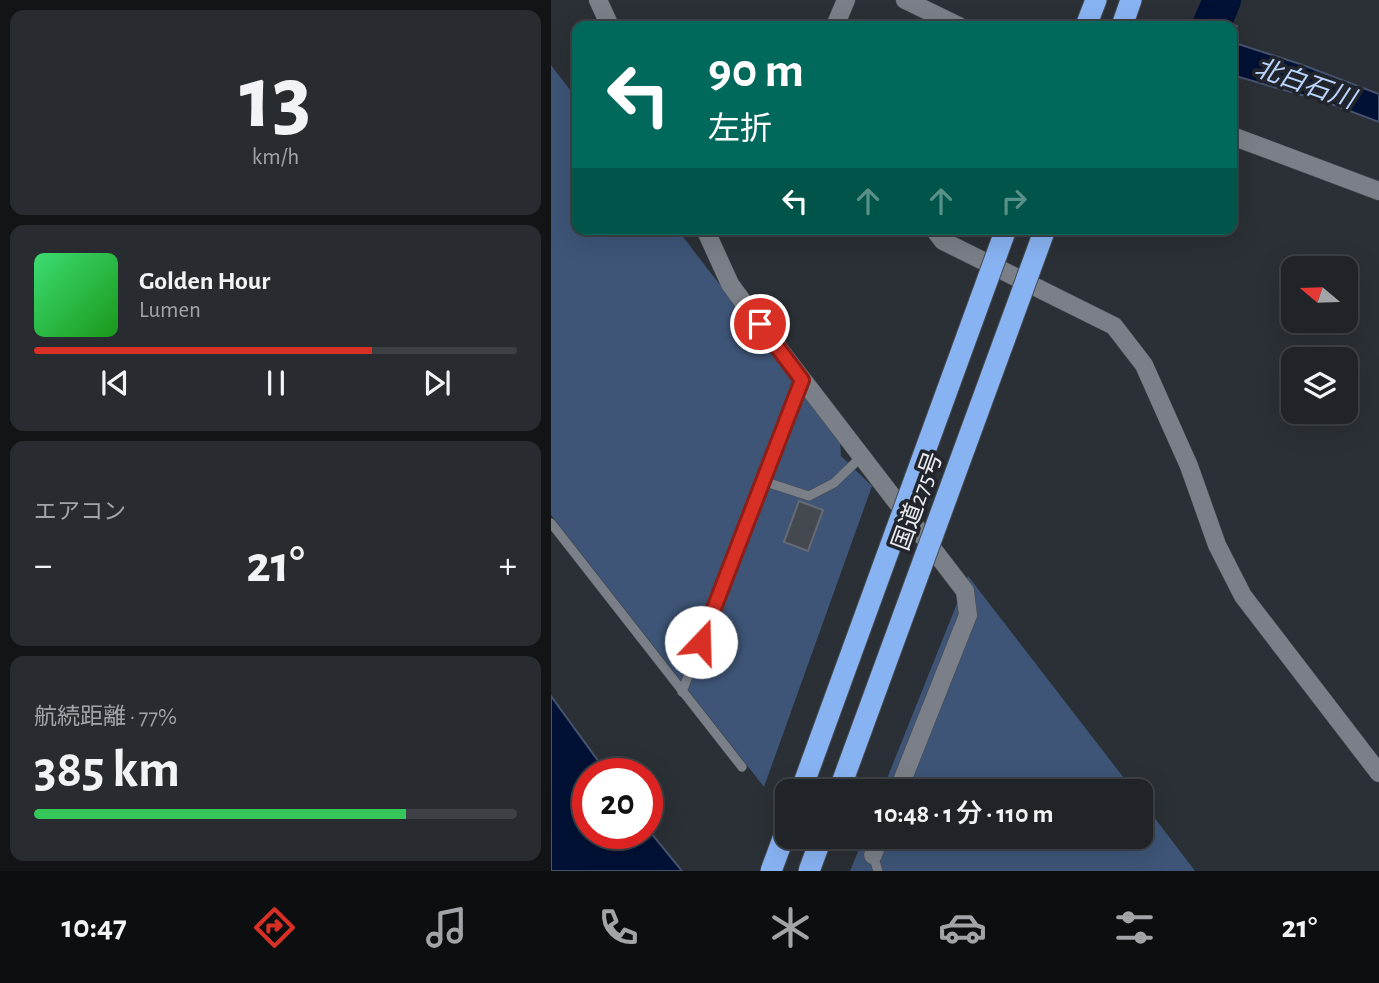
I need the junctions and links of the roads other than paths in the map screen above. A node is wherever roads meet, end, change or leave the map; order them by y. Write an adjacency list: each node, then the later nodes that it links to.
1 (598, 0): 6 (street)
2 (846, 0): 7 (street)
3 (905, 0): 8 (street)
4 (1096, 0): 9 (highway)
5 (1131, 0): 10 (highway)
6 (608, 21)
7 (837, 21)
8 (949, 21)
9 (1088, 21)
10 (1124, 21)
11 (1237, 138): 12 (street)
12 (1379, 191)
13 (708, 235): 17 (street)
14 (938, 235): 23 (street)
15 (1004, 235): 24 (highway, 国道275号, bridge)
16 (1043, 235): 25 (highway, 国道275号, bridge)
17 (802, 380): 18 (street); 19 (lane)
18 (861, 457): 19 (lane); 26 (street)
19 (763, 481): 21 (lane)
20 (551, 523): 21 (lane)
21 (682, 692): 22 (lane)
22 (742, 767)
23 (1379, 774)
24 (805, 779)
25 (843, 779)
26 (903, 779)
27 (779, 849): 29 (highway, bridge)
28 (817, 849): 30 (highway, bridge)
29 (771, 871)
30 (809, 871)

